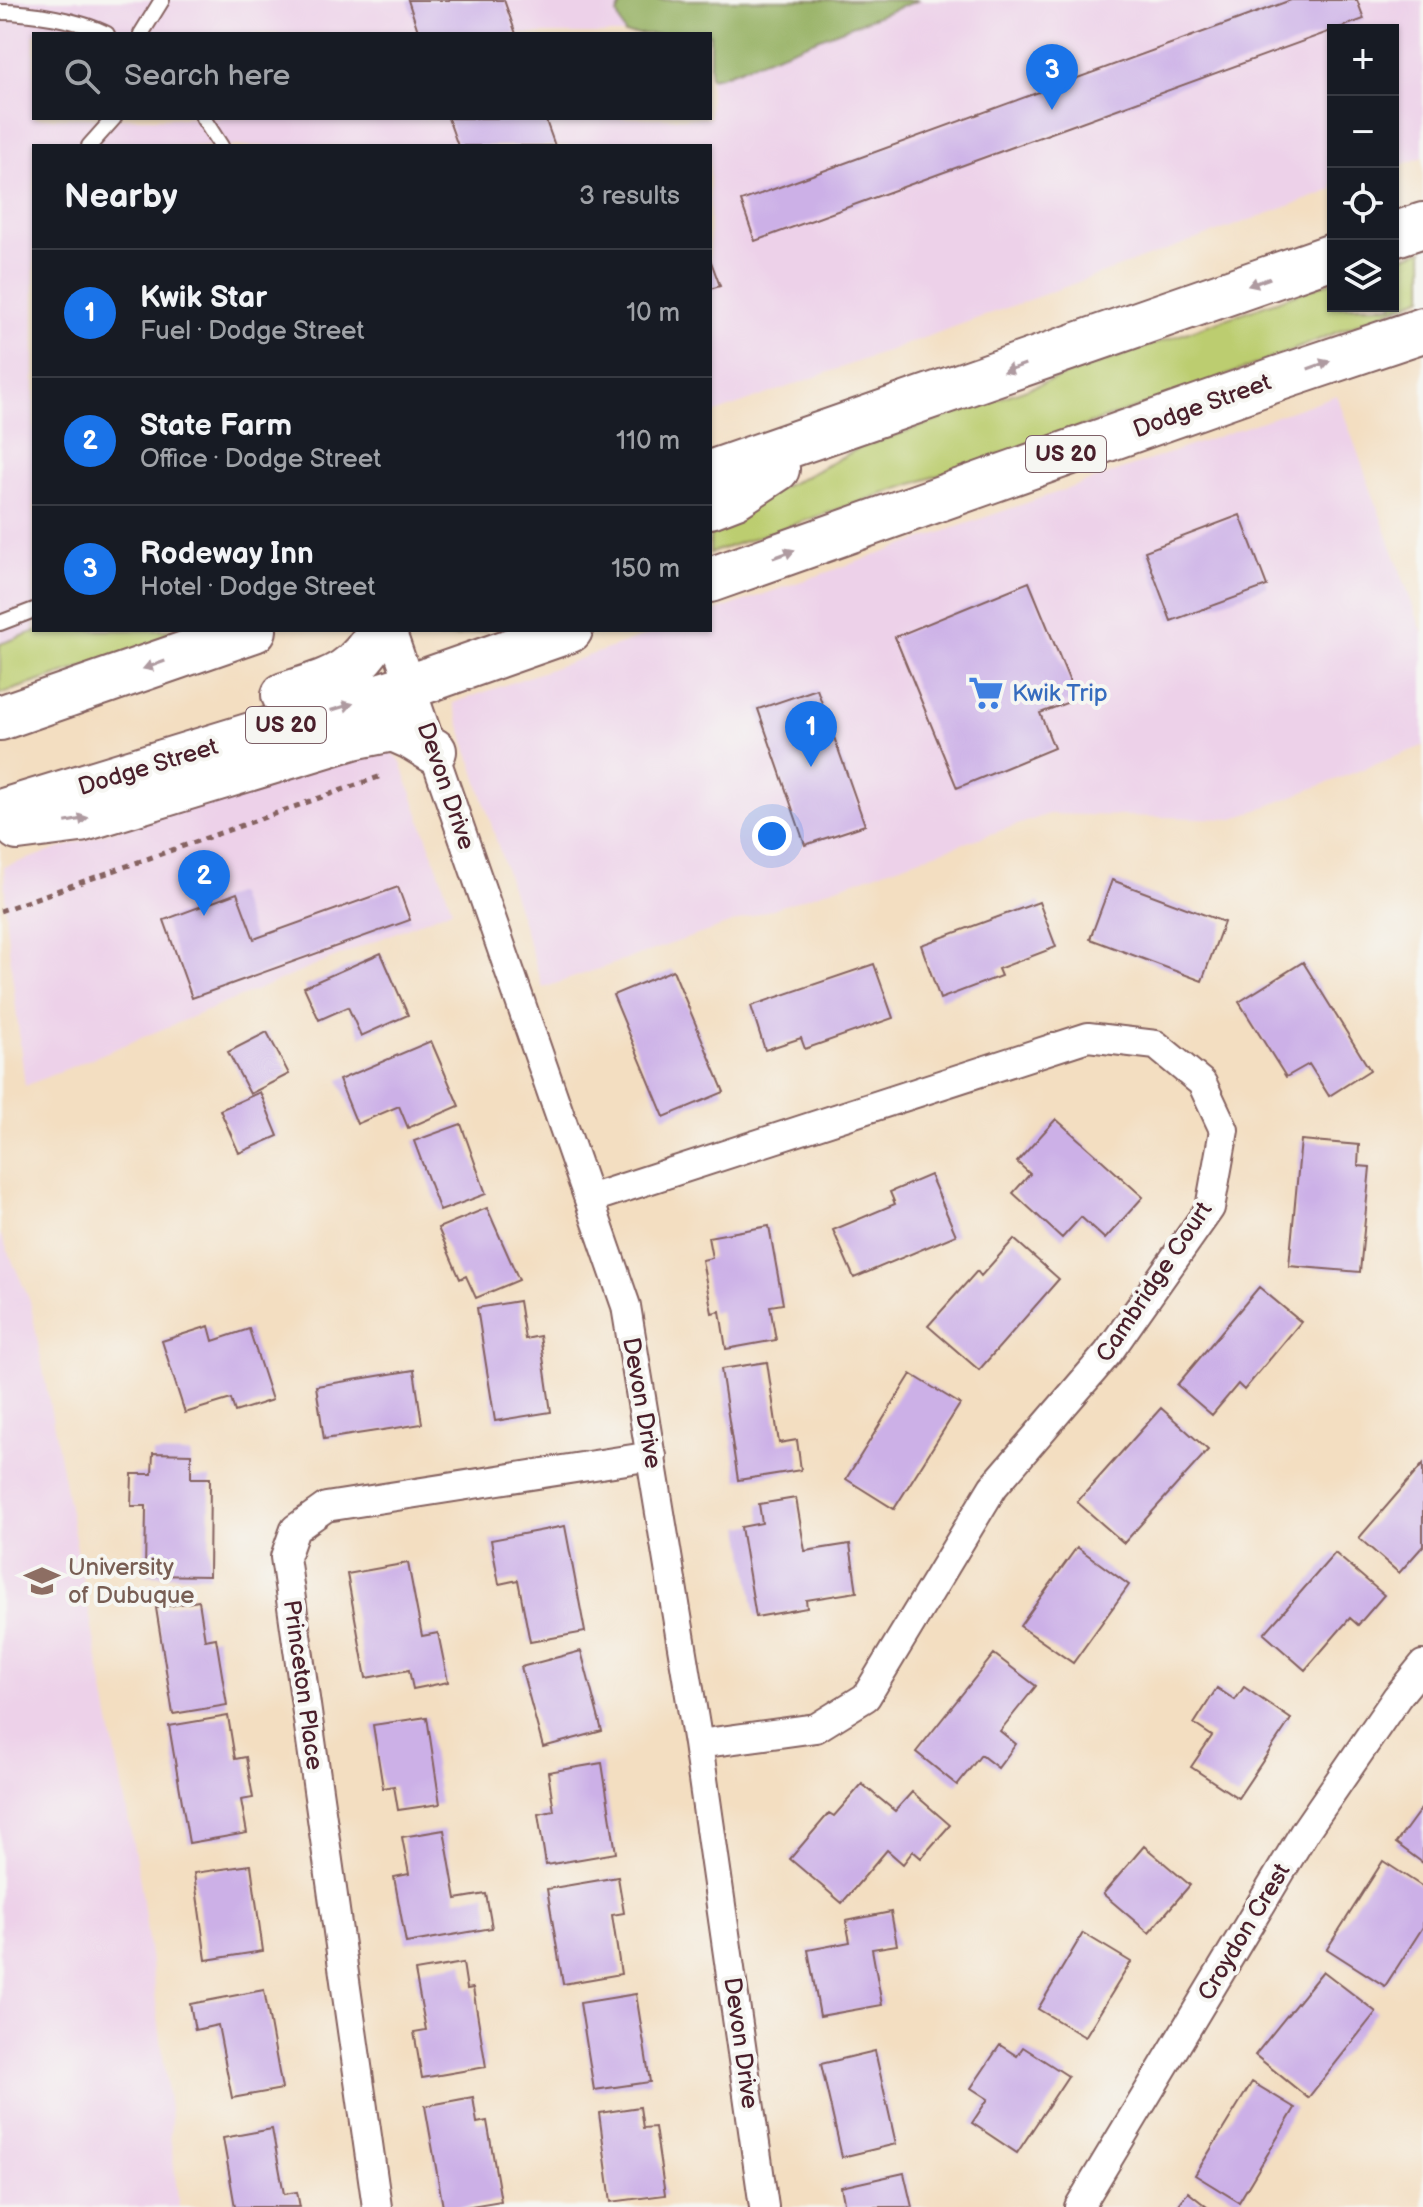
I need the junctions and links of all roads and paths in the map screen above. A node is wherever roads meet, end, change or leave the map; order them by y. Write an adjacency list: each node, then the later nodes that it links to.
1 (162, 0): 4 (lane)
2 (0, 12): 3 (lane)
3 (103, 32)
4 (142, 32)
5 (112, 120): 7 (lane)
6 (204, 120): 8 (lane)
7 (91, 144)
8 (220, 144)
9 (1423, 225): 10 (highway)
10 (1399, 233)
11 (1327, 258): 15 (highway, one-way to 15)
12 (1423, 317): 14 (highway)
13 (1423, 330): 14 (highway, Dodge Street / US 20)
14 (1370, 348): 19 (highway, Dodge Street / US 20, one-way to 14)
15 (832, 431): 16 (highway); 17 (highway); 18 (highway)
16 (712, 453)
17 (712, 472)
18 (712, 505)
19 (712, 579)
20 (32, 611): 21 (lane)
21 (0, 623)
22 (248, 632): 26 (highway, one-way to 26)
23 (564, 632): 25 (highway, Dodge Street / US 20)
24 (392, 633): 25 (street, Devon Drive); 29 (highway)
25 (411, 686): 27 (street, Devon Drive); 30 (highway, Dodge Street / US 20, one-way to 25)
26 (0, 718)
27 (434, 751): 31 (highway, one-way to 27); 33 (street, Devon Drive)
28 (391, 772): 32 (path)
29 (0, 786)
30 (0, 812)
31 (0, 830)
32 (0, 911)
33 (589, 1199): 34 (street, Devon Drive); 36 (street, Cambridge Court)
34 (652, 1456): 36 (street, Devon Drive); 37 (street, Princeton Place)
35 (1423, 1665): 39 (street, Croydon Crest)
36 (698, 1744): 38 (street, Devon Drive)
37 (377, 2207)
38 (764, 2207)
39 (1079, 2207)

